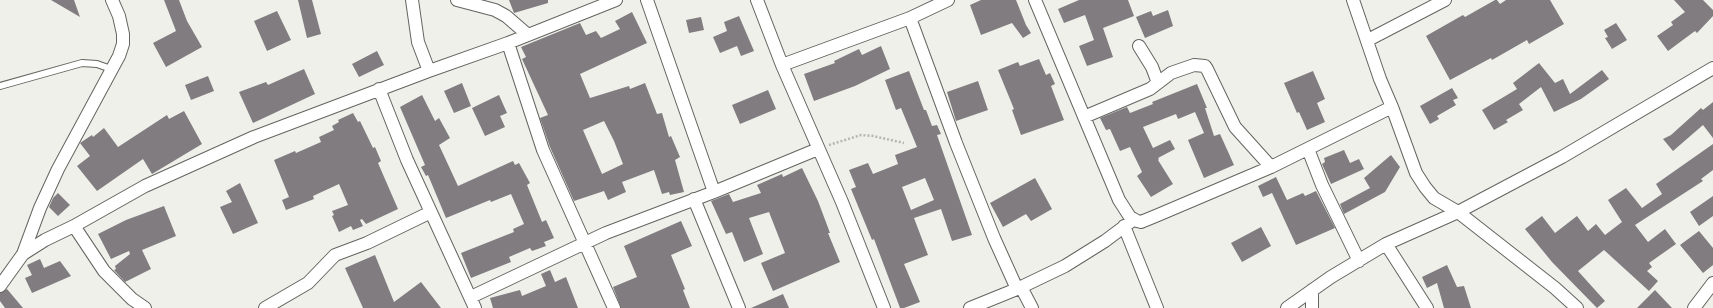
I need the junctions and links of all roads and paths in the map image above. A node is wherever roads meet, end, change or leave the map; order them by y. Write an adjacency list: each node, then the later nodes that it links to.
1 (112, 0): 18 (street)
2 (412, 0): 19 (street)
3 (457, 0): 12 (street)
4 (616, 0): 12 (street)
5 (647, 0): 29 (street)
6 (757, 0): 16 (street)
7 (948, 0): 11 (street)
8 (1035, 0): 24 (street)
9 (1353, 0): 13 (street)
10 (1444, 0): 13 (street)
11 (910, 18): 16 (street); 41 (street)
12 (528, 35): 14 (street)
13 (1368, 40): 23 (street)
14 (508, 43): 19 (street); 35 (street)
15 (1139, 46): 20 (street)
16 (782, 65): 26 (street)
17 (1713, 68): 32 (street)
18 (111, 69): 21 (lane); 37 (street)
19 (429, 71): 22 (street)
20 (1158, 83): 24 (street); 28 (street)
21 (0, 86)
22 (379, 90): 31 (street); 34 (street)
23 (1392, 107): 27 (street); 32 (street)
24 (1084, 117): 33 (street)
25 (904, 143): 26 (path)
26 (818, 149): 29 (street); 48 (street)
27 (1308, 149): 28 (street); 38 (street)
28 (1272, 167): 33 (street)
29 (714, 192): 30 (street)
30 (694, 199): 35 (street); 47 (street)
31 (431, 212): 43 (street); 45 (street)
32 (1458, 212): 36 (street); 55 (street)
33 (1129, 223): 41 (street); 51 (street)
34 (74, 226): 37 (street); 44 (street)
35 (585, 244): 43 (street); 46 (street)
36 (1386, 244): 38 (street); 54 (street)
37 (23, 254): 40 (street)
38 (1360, 261): 42 (street)
39 (1713, 283): 56 (street)
40 (0, 286)
41 (1019, 288): 49 (street); 50 (street)
42 (1312, 290): 52 (street); 53 (street)
43 (473, 303)
44 (145, 308)
45 (266, 308)
46 (614, 308)
47 (740, 308)
48 (884, 308)
49 (970, 308)
50 (1032, 308)
51 (1157, 308)
52 (1287, 308)
53 (1312, 308)
54 (1427, 308)
55 (1577, 308)
56 (1694, 308)

